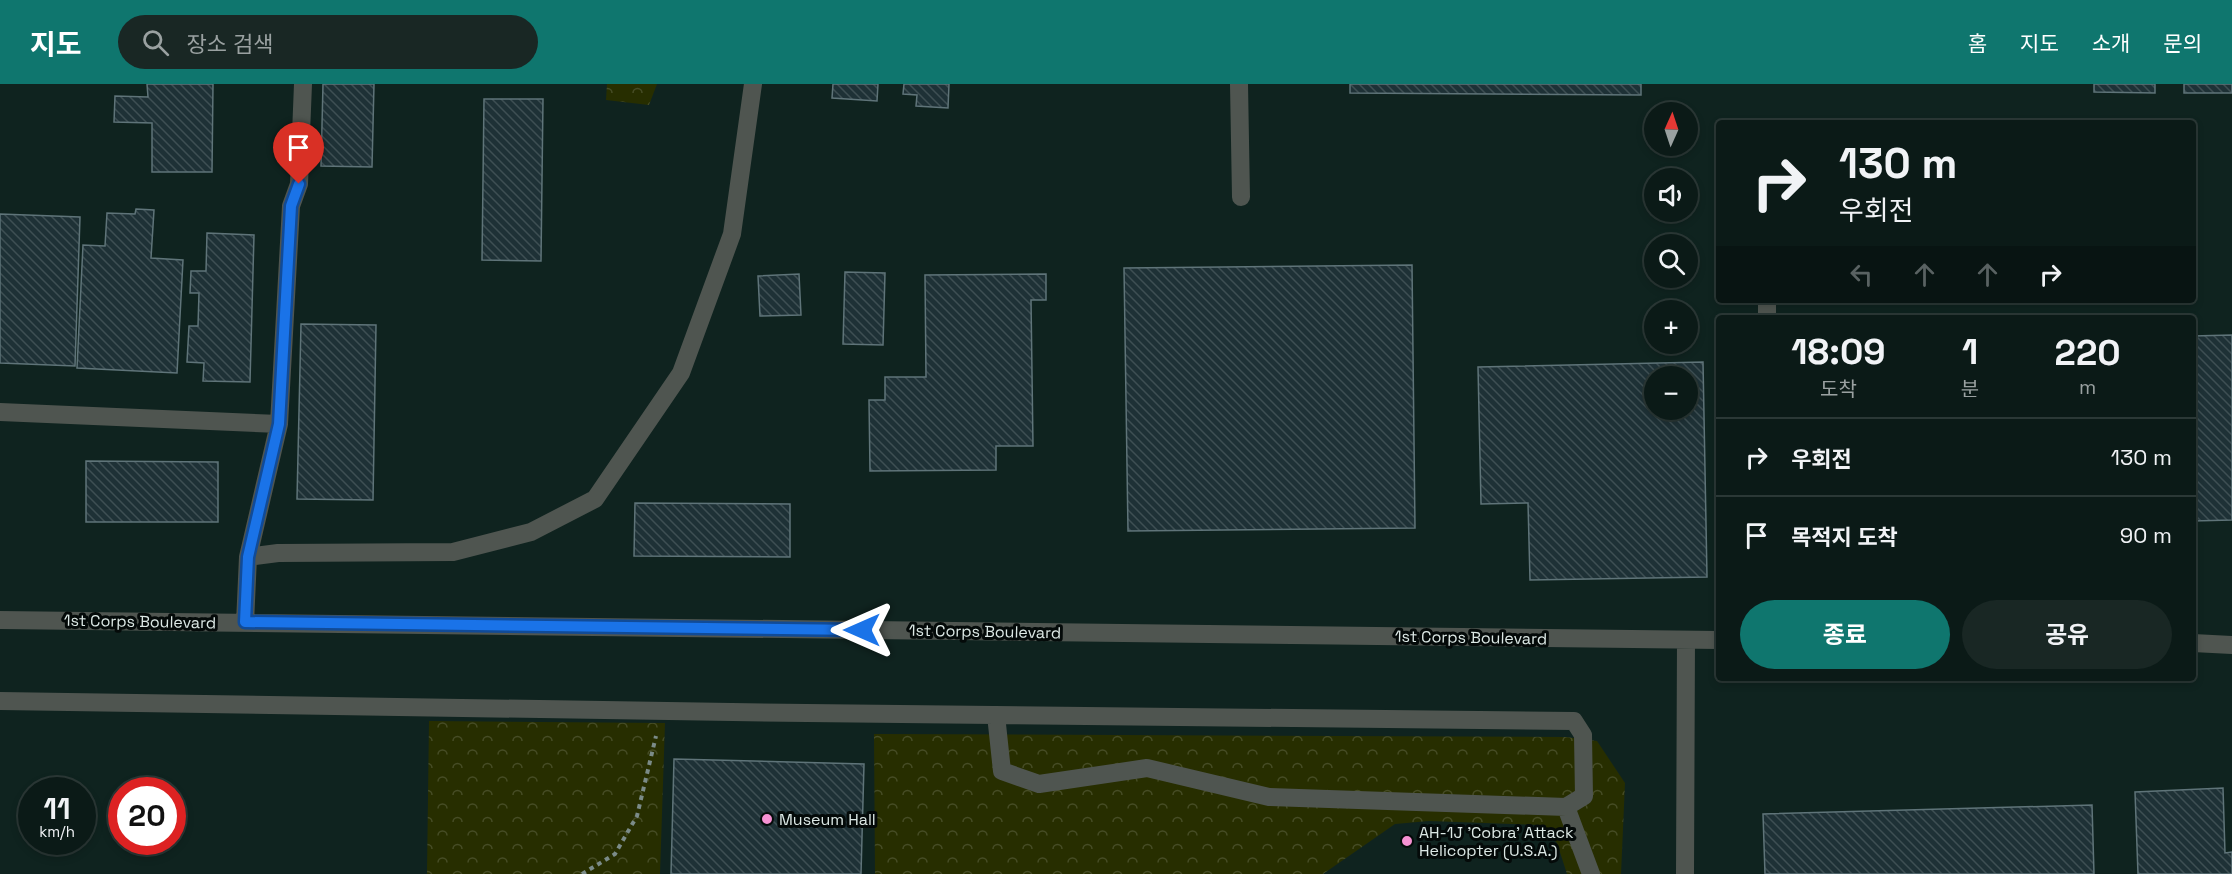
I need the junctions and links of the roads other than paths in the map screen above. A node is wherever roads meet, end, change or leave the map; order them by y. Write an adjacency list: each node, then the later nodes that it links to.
1 (303, 84): 6 (lane)
2 (753, 84): 7 (lane)
3 (1239, 84): 4 (lane)
4 (1241, 197)
5 (0, 412): 6 (lane)
6 (279, 424): 7 (lane)
7 (248, 557): 9 (lane)
8 (0, 620): 9 (lane, 1st Corps Boulevard)
9 (245, 622): 10 (lane, 1st Corps Boulevard)
10 (1686, 640): 11 (lane, 1st Corps Boulevard); 18 (lane)
11 (1716, 640)
12 (2196, 643): 13 (lane)
13 (2232, 645)
14 (0, 701): 15 (lane)
15 (996, 715): 16 (lane); 16 (lane)
16 (1566, 807): 17 (lane)
17 (1591, 874)
18 (1685, 874)

